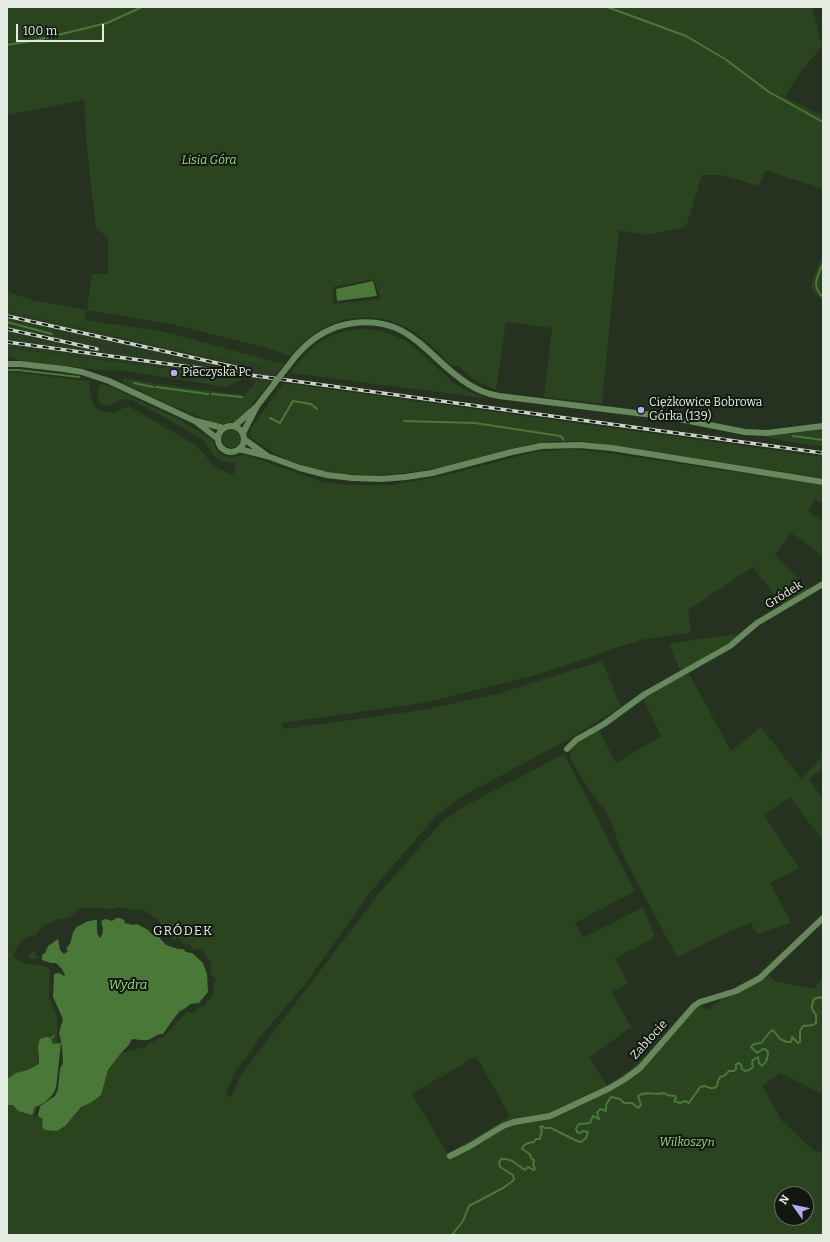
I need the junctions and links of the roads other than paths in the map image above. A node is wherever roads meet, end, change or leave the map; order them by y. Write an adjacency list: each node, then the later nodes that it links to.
1 (7, 364): 3 (street)
2 (257, 406): 4 (street); 5 (street, bridge); 7 (street)
3 (194, 421): 6 (street); 8 (street)
4 (234, 426): 6 (street); 7 (street)
5 (823, 426)
6 (223, 428): 8 (street)
7 (244, 436): 9 (street); 10 (street)
8 (218, 439): 9 (street)
9 (239, 449): 10 (street)
10 (267, 456): 11 (street)
11 (823, 482)
12 (823, 584): 13 (street, Gródek)
13 (567, 749)
14 (823, 918): 15 (street, Zabłocie)
15 (450, 1156)

